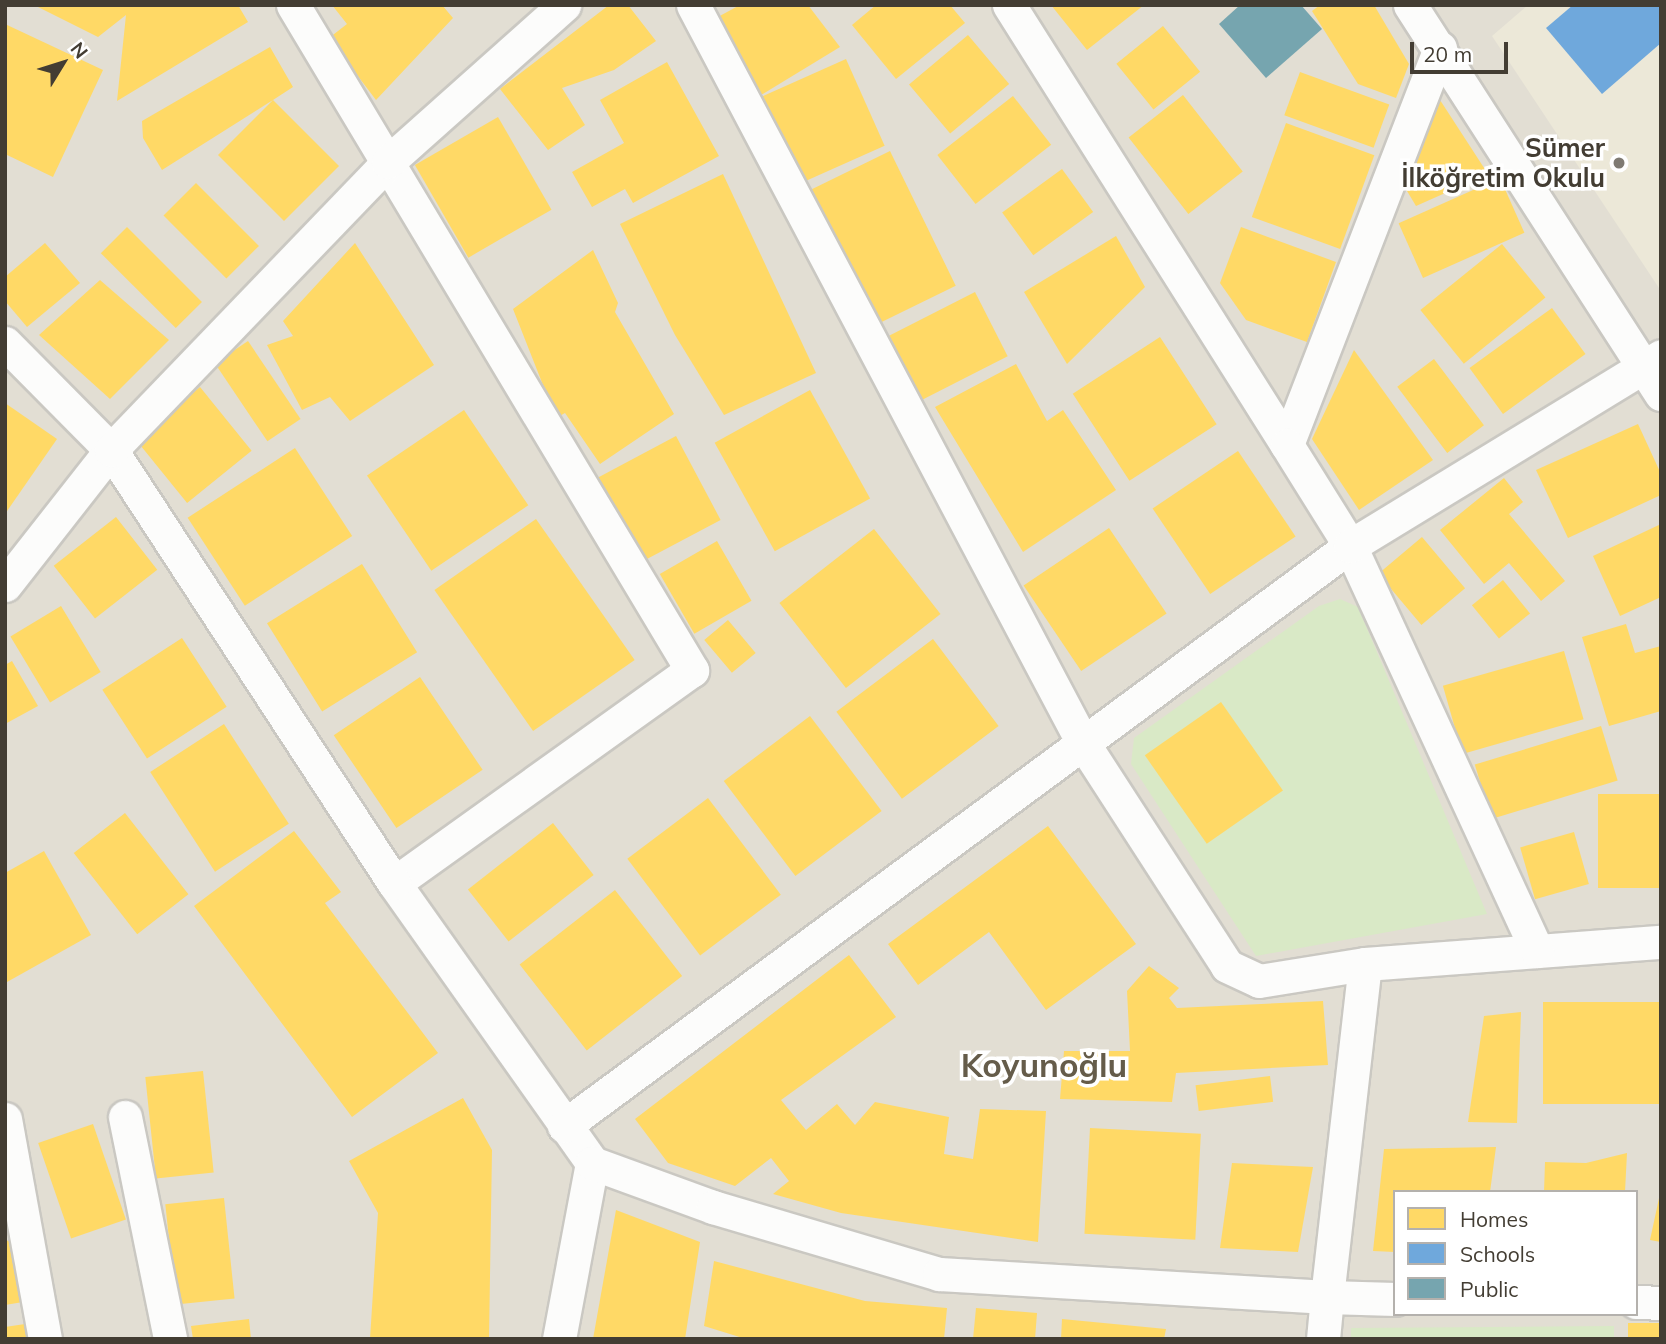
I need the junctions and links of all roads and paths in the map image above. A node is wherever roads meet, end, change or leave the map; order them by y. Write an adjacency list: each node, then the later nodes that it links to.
1 (293, 5): 7 (street)
2 (564, 5): 7 (street)
3 (693, 5): 14 (street)
4 (1009, 5): 10 (street)
5 (1410, 5): 6 (street)
6 (1440, 48): 9 (street); 10 (street)
7 (387, 162): 11 (street); 15 (street)
8 (5, 343): 11 (street)
9 (1656, 372): 12 (street)
10 (1287, 445): 12 (street)
11 (111, 450): 13 (street); 15 (street)
12 (1350, 547): 14 (street); 17 (street)
13 (5, 585)
14 (1083, 743): 18 (street); 21 (street)
15 (394, 883): 21 (street)
16 (1661, 942): 17 (street)
17 (1537, 951): 18 (street)
18 (1365, 964): 23 (street)
19 (125, 1117): 28 (street)
20 (5, 1118): 27 (street)
21 (564, 1126): 22 (street)
22 (592, 1163): 23 (street); 29 (street)
23 (1327, 1297): 24 (street); 30 (street)
24 (1393, 1298)
25 (1638, 1302): 26 (street)
26 (1661, 1303)
27 (44, 1339)
28 (170, 1339)
29 (559, 1339)
30 (1323, 1339)

